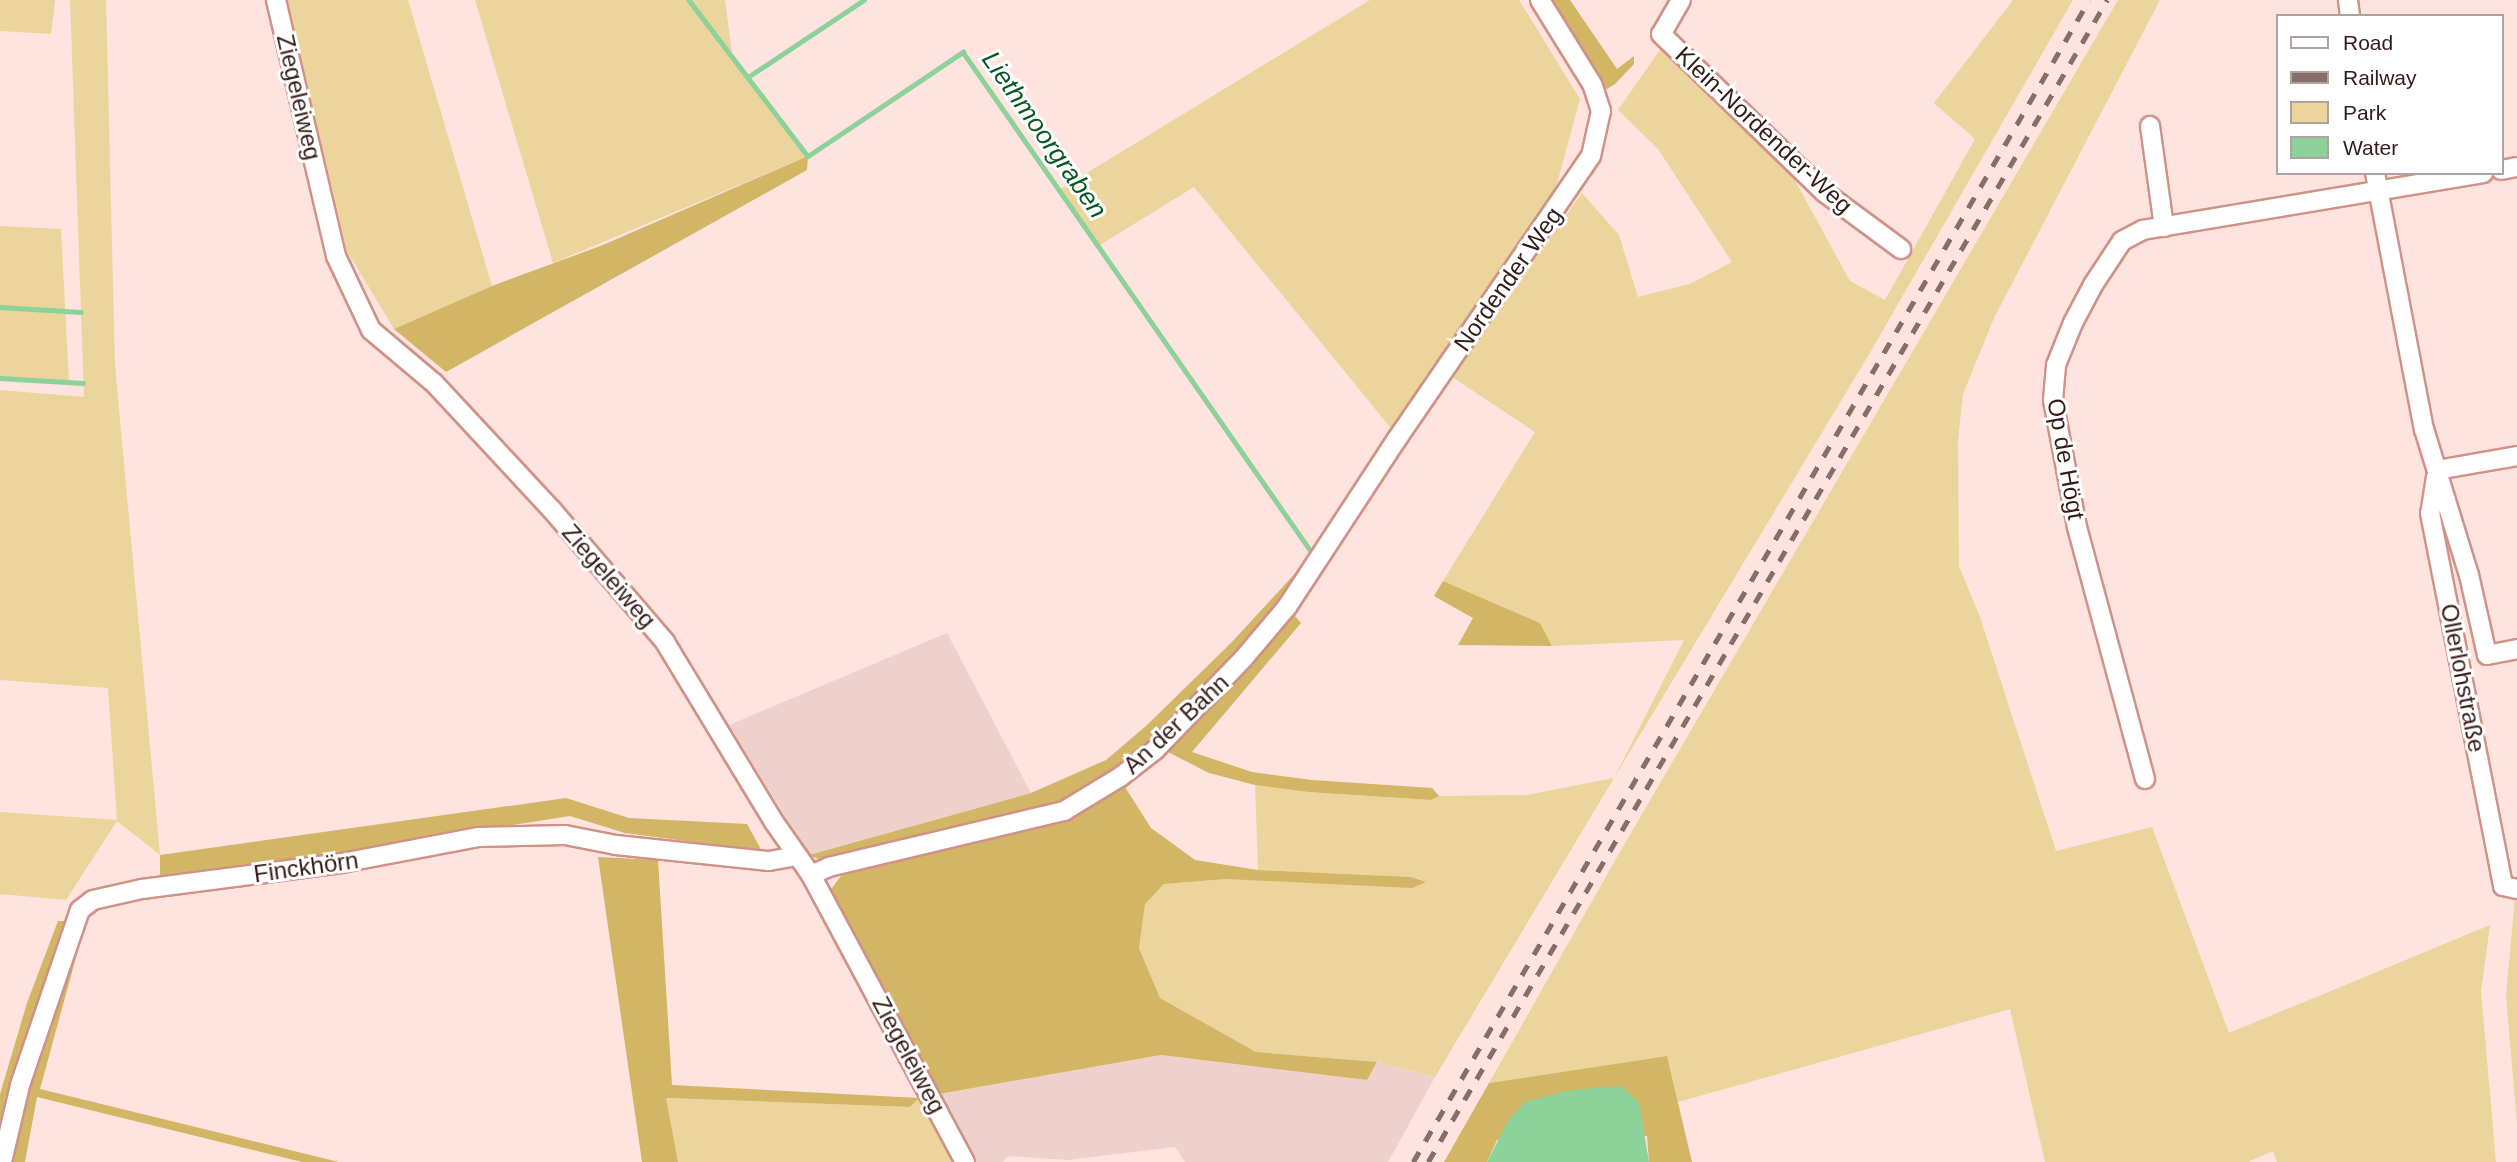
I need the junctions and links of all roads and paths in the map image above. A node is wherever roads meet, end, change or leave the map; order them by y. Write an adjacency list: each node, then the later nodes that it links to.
1 (276, 0): 15 (street, Ziegeleiweg)
2 (1540, 0): 10 (street, Nordender Weg)
3 (1672, 5): 9 (street, Klein-Nordender-Weg)
4 (2150, 126): 8 (street)
5 (2375, 175): 7 (street, Ollerlohstraße)
6 (2472, 175): 7 (street, Op de Högt)
7 (2378, 193): 8 (street, Op de Högt); 12 (street, Ollerlohstraße)
8 (2164, 227): 14 (street, Op de Högt)
9 (1901, 249)
10 (1397, 439): 16 (street, An der Bahn)
11 (2517, 456): 12 (street)
12 (2437, 470): 13 (street, Ollerlohstraße); 17 (street, Ollerlohstraße)
13 (2517, 649)
14 (2145, 779)
15 (798, 856): 16 (street, Ziegeleiweg); 18 (street, Finckhörn)
16 (811, 875): 19 (street, Ziegeleiweg)
17 (2510, 887)
18 (2, 1162)
19 (965, 1162)

